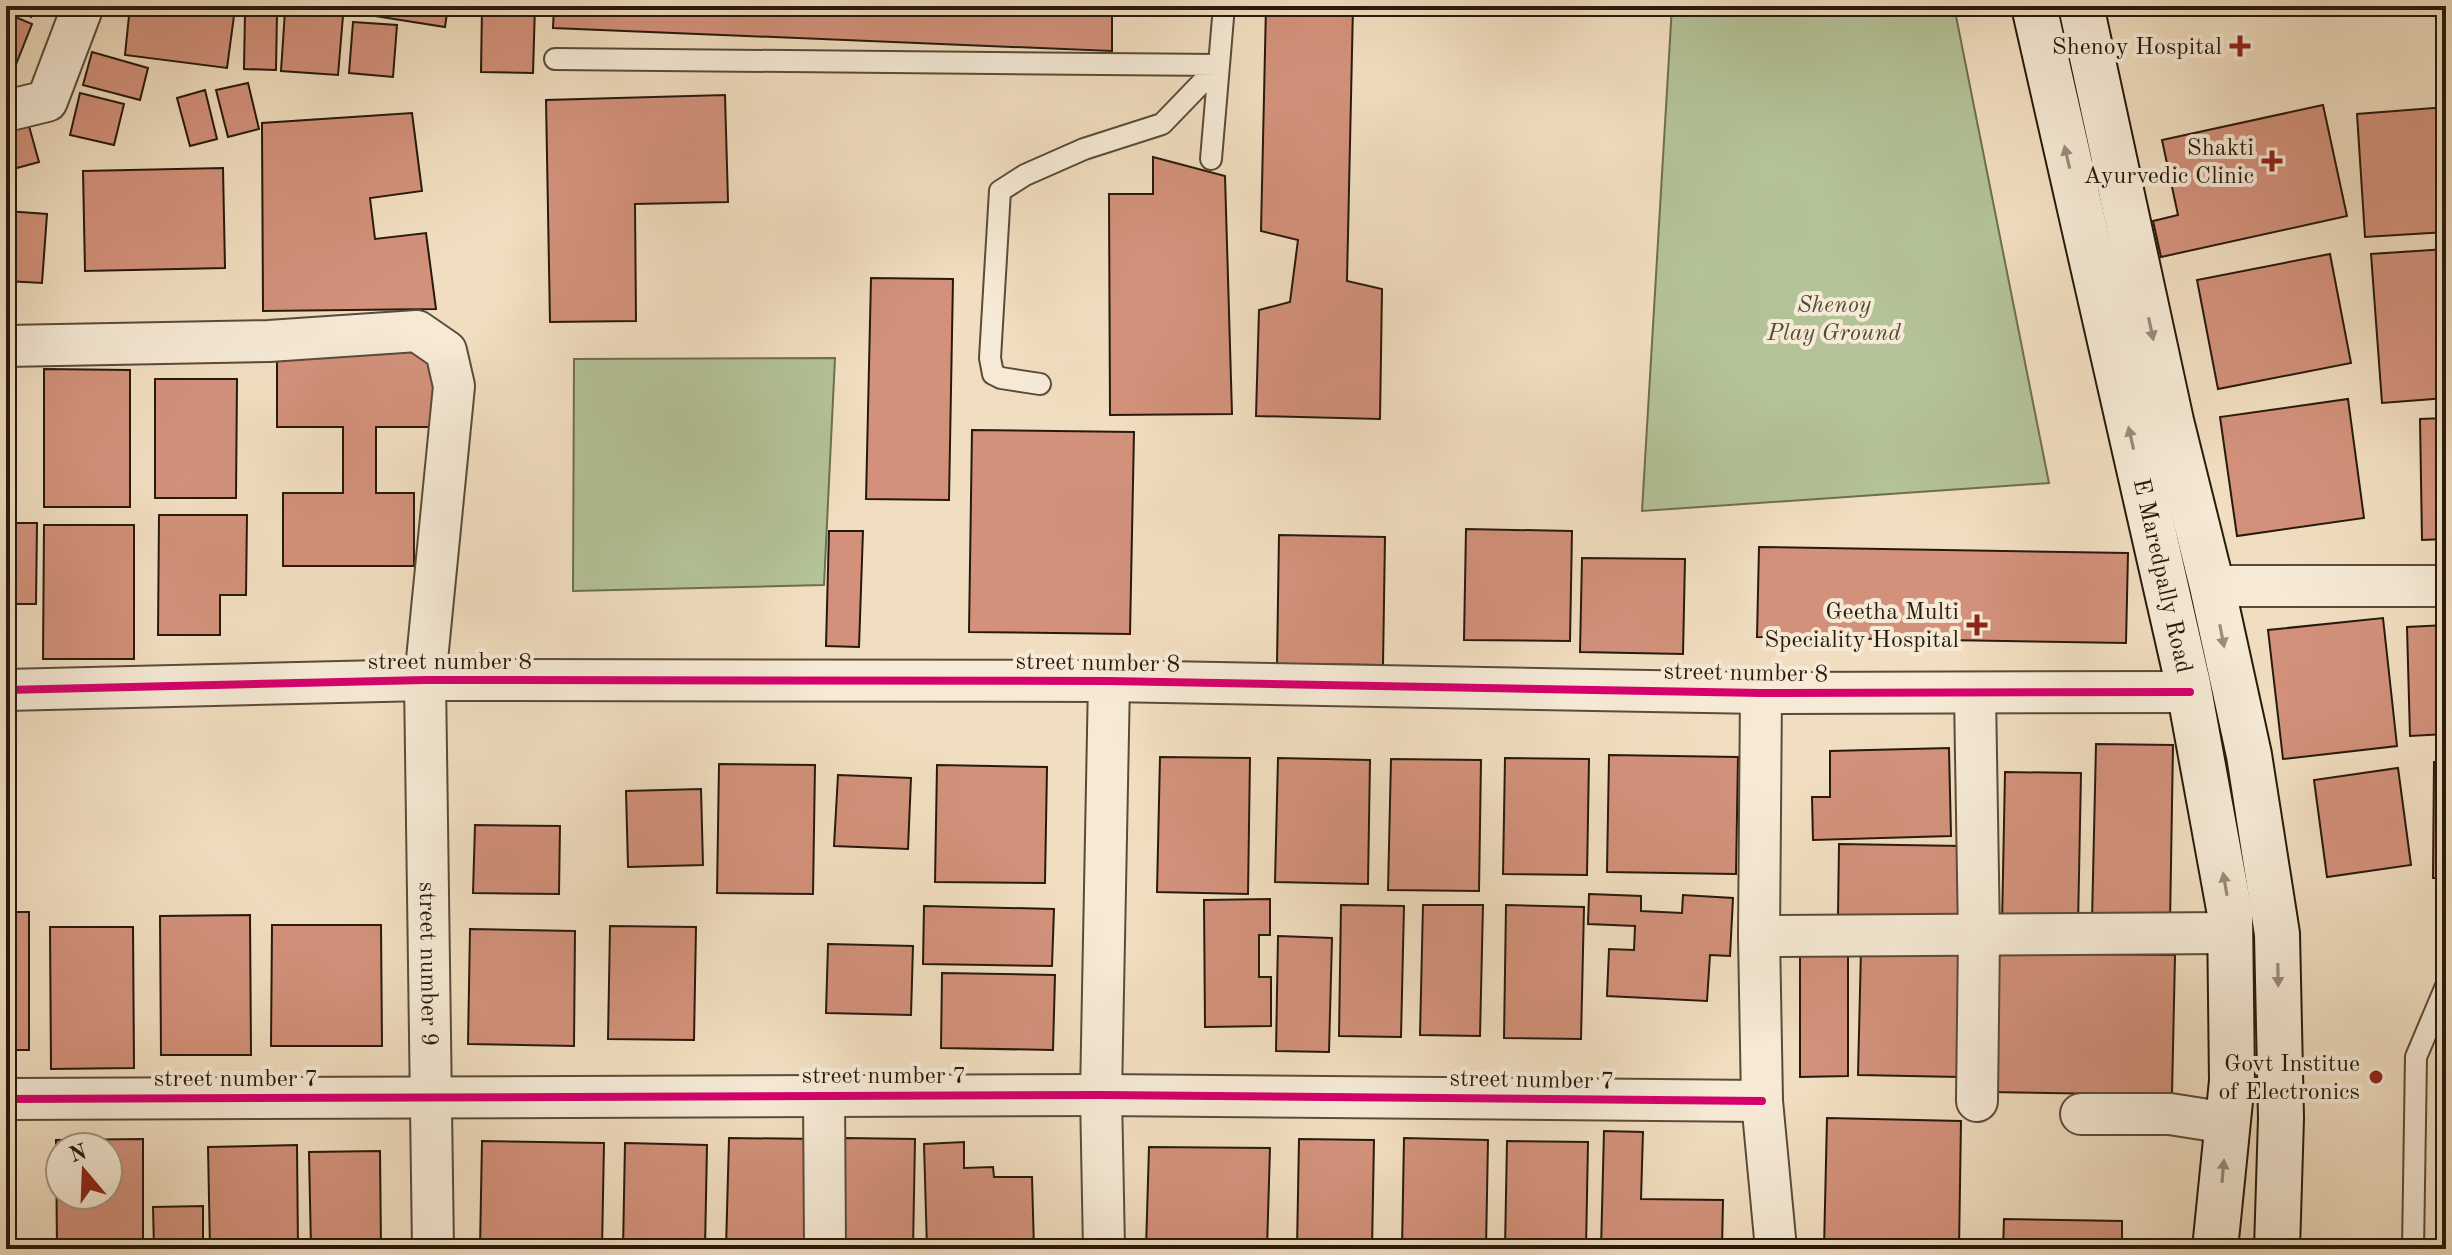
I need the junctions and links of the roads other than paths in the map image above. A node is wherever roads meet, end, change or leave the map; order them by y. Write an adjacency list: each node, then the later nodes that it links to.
1 (83, 6): 7 (street)
2 (1224, 6): 6 (lane)
3 (2034, 6): 10 (main road, E Maredpally Road, one-way to 3)
4 (2081, 6): 9 (main road, E Maredpally Road)
5 (555, 59): 6 (lane)
6 (1219, 65): 8 (lane); 12 (lane)
7 (6, 111)
8 (1211, 159)
9 (2142, 285): 10 (main road); 13 (main road, E Maredpally Road, one-way to 13)
10 (2098, 293): 18 (main road, E Maredpally Road, one-way to 10)
11 (6, 346): 15 (street, street number 9)
12 (1040, 384)
13 (2212, 586): 14 (street); 38 (main road, E Maredpally Road, one-way to 38)
14 (2446, 586)
15 (425, 680): 16 (street, street number 8); 17 (street, street number 8); 27 (street, street number 9)
16 (1109, 681): 19 (street, street number 8); 26 (street)
17 (6, 690)
18 (2190, 692): 20 (street, street number 8); 21 (main road, E Maredpally Road, one-way to 18)
19 (1761, 693): 20 (street, street number 8); 22 (street)
20 (1975, 694): 23 (street)
21 (2231, 933): 23 (street); 32 (main road, E Maredpally Road)
22 (1759, 936): 23 (street); 29 (street)
23 (1979, 936): 30 (street)
24 (2446, 986): 39 (lane)
25 (824, 1095): 26 (street, street number 7); 27 (street, street number 7); 34 (street)
26 (1101, 1095): 29 (street, street number 7); 35 (street)
27 (430, 1096): 28 (street, street number 7); 33 (street, street number 9)
28 (6, 1099)
29 (1762, 1101): 36 (street)
30 (1977, 1101)
31 (2081, 1114): 32 (street)
32 (2227, 1123): 37 (main road, E Maredpally Road, one-way to 32)
33 (433, 1249)
34 (825, 1249)
35 (1104, 1249)
36 (1776, 1249)
37 (2215, 1249)
38 (2277, 1249)
39 (2413, 1249)

